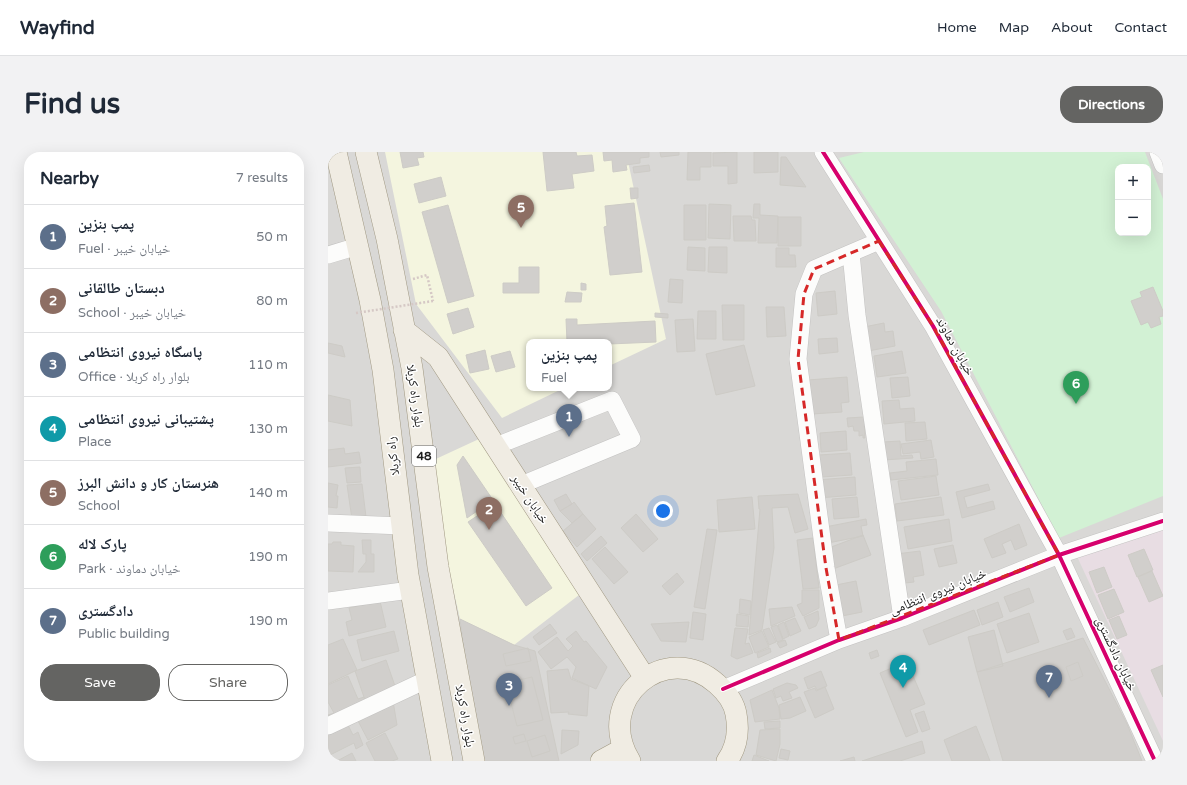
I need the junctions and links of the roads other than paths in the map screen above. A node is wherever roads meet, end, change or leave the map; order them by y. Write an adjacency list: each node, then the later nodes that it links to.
1 (336, 152): 7 (main road, راه کربلا / 48)
2 (366, 152): 10 (main road, بلوار راه کربلا / 48)
3 (823, 152): 6 (street, خیابان دماوند)
4 (1158, 152): 5 (street)
5 (1163, 165)
6 (879, 241): 8 (street); 16 (street, خیابان دماوند)
7 (358, 246): 9 (street); 15 (main road, راه کربلا / 48)
8 (851, 253): 19 (street); 20 (street)
9 (328, 255)
10 (404, 330): 11 (main road, خیابان خیبر); 27 (main road, بلوار راه کربلا / 48)
11 (496, 446): 12 (main road, خیابان خیبر); 12 (street)
12 (521, 485): 21 (main road, خیابان خیبر)
13 (1163, 521): 16 (street, خیابان نیروی انتظامی)
14 (328, 523): 15 (street)
15 (402, 526): 17 (main road, راه کربلا / 48)
16 (1058, 555): 19 (street, خیابان نیروی انتظامی); 30 (street, خیابان دادگستری)
17 (410, 590): 18 (street); 22 (main road, راه کربلا / 48)
18 (328, 601)
19 (902, 618): 20 (street, خیابان نیروی انتظامی)
20 (839, 640): 23 (street, خیابان نیروی انتظامی)
21 (645, 678): 23 (main road); 25 (main road)
22 (426, 680): 24 (street); 26 (main road, راه کربلا / 48)
23 (723, 689): 29 (main road)
24 (328, 726)
25 (626, 755): 28 (main road)
26 (442, 761)
27 (474, 761)
28 (601, 761)
29 (728, 761)
30 (1155, 761)

